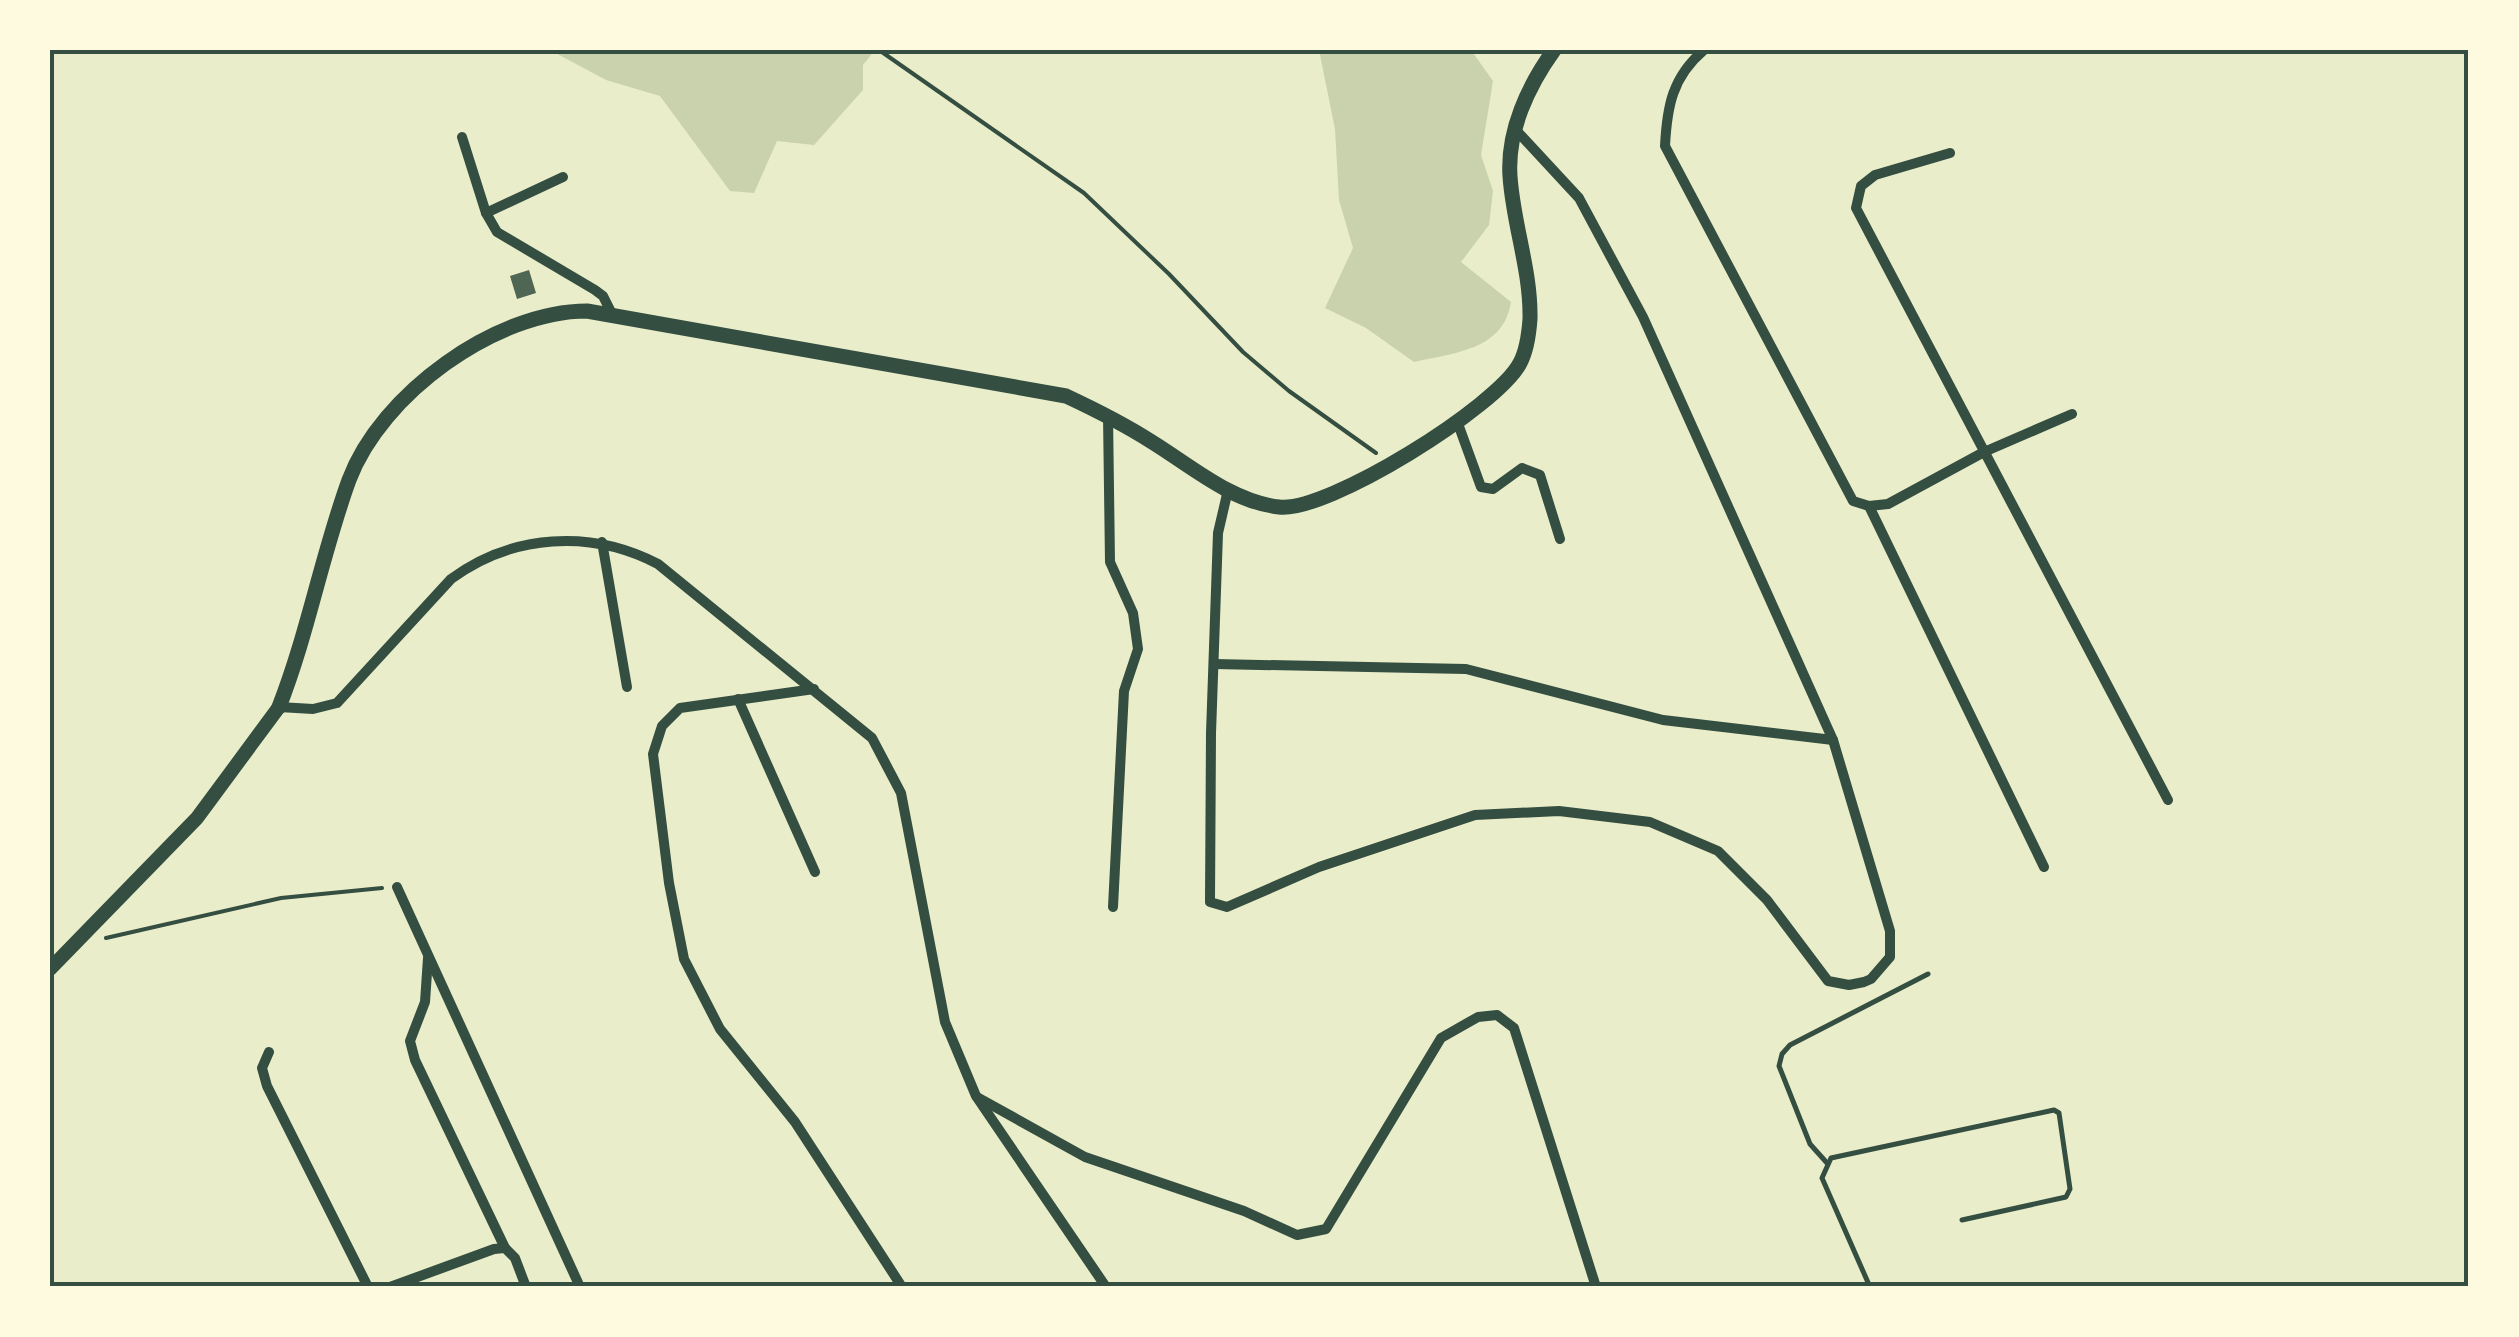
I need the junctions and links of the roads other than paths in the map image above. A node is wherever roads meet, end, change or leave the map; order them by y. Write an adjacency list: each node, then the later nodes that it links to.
1 (1554, 50): 3 (main road)
2 (1704, 50): 14 (street)
3 (1516, 130): 11 (main road); 22 (street)
4 (462, 136): 7 (street)
5 (1950, 153): 12 (street)
6 (563, 177): 7 (street)
7 (486, 213): 8 (street)
8 (613, 316): 10 (main road); 21 (main road)
9 (2072, 414): 12 (street)
10 (1108, 415): 13 (main road); 27 (street)
11 (1458, 421): 13 (main road); 15 (street)
12 (1984, 452): 14 (street); 23 (street)
13 (1228, 490): 17 (street)
14 (1869, 506): 24 (street)
15 (1560, 539)
16 (602, 542): 18 (street); 19 (street); 21 (street)
17 (1214, 664): 22 (street); 22 (street)
18 (627, 687)
19 (814, 688): 20 (street); 32 (street)
20 (738, 699): 25 (street); 40 (street)
21 (279, 706): 29 (street)
22 (1833, 740)
23 (2168, 800)
24 (2044, 867)
25 (815, 872)
26 (396, 887): 28 (street)
27 (1113, 907)
28 (428, 954): 35 (street); 39 (street)
29 (50, 969)
30 (1928, 974): 33 (lane)
31 (269, 1052): 36 (street)
32 (976, 1096): 41 (street); 42 (street)
33 (1827, 1163): 34 (lane); 43 (lane)
34 (1962, 1220)
35 (506, 1248): 37 (street); 38 (street)
36 (368, 1287)
37 (390, 1287)
38 (526, 1287)
39 (580, 1287)
40 (902, 1287)
41 (1106, 1287)
42 (1596, 1287)
43 (1870, 1287)

